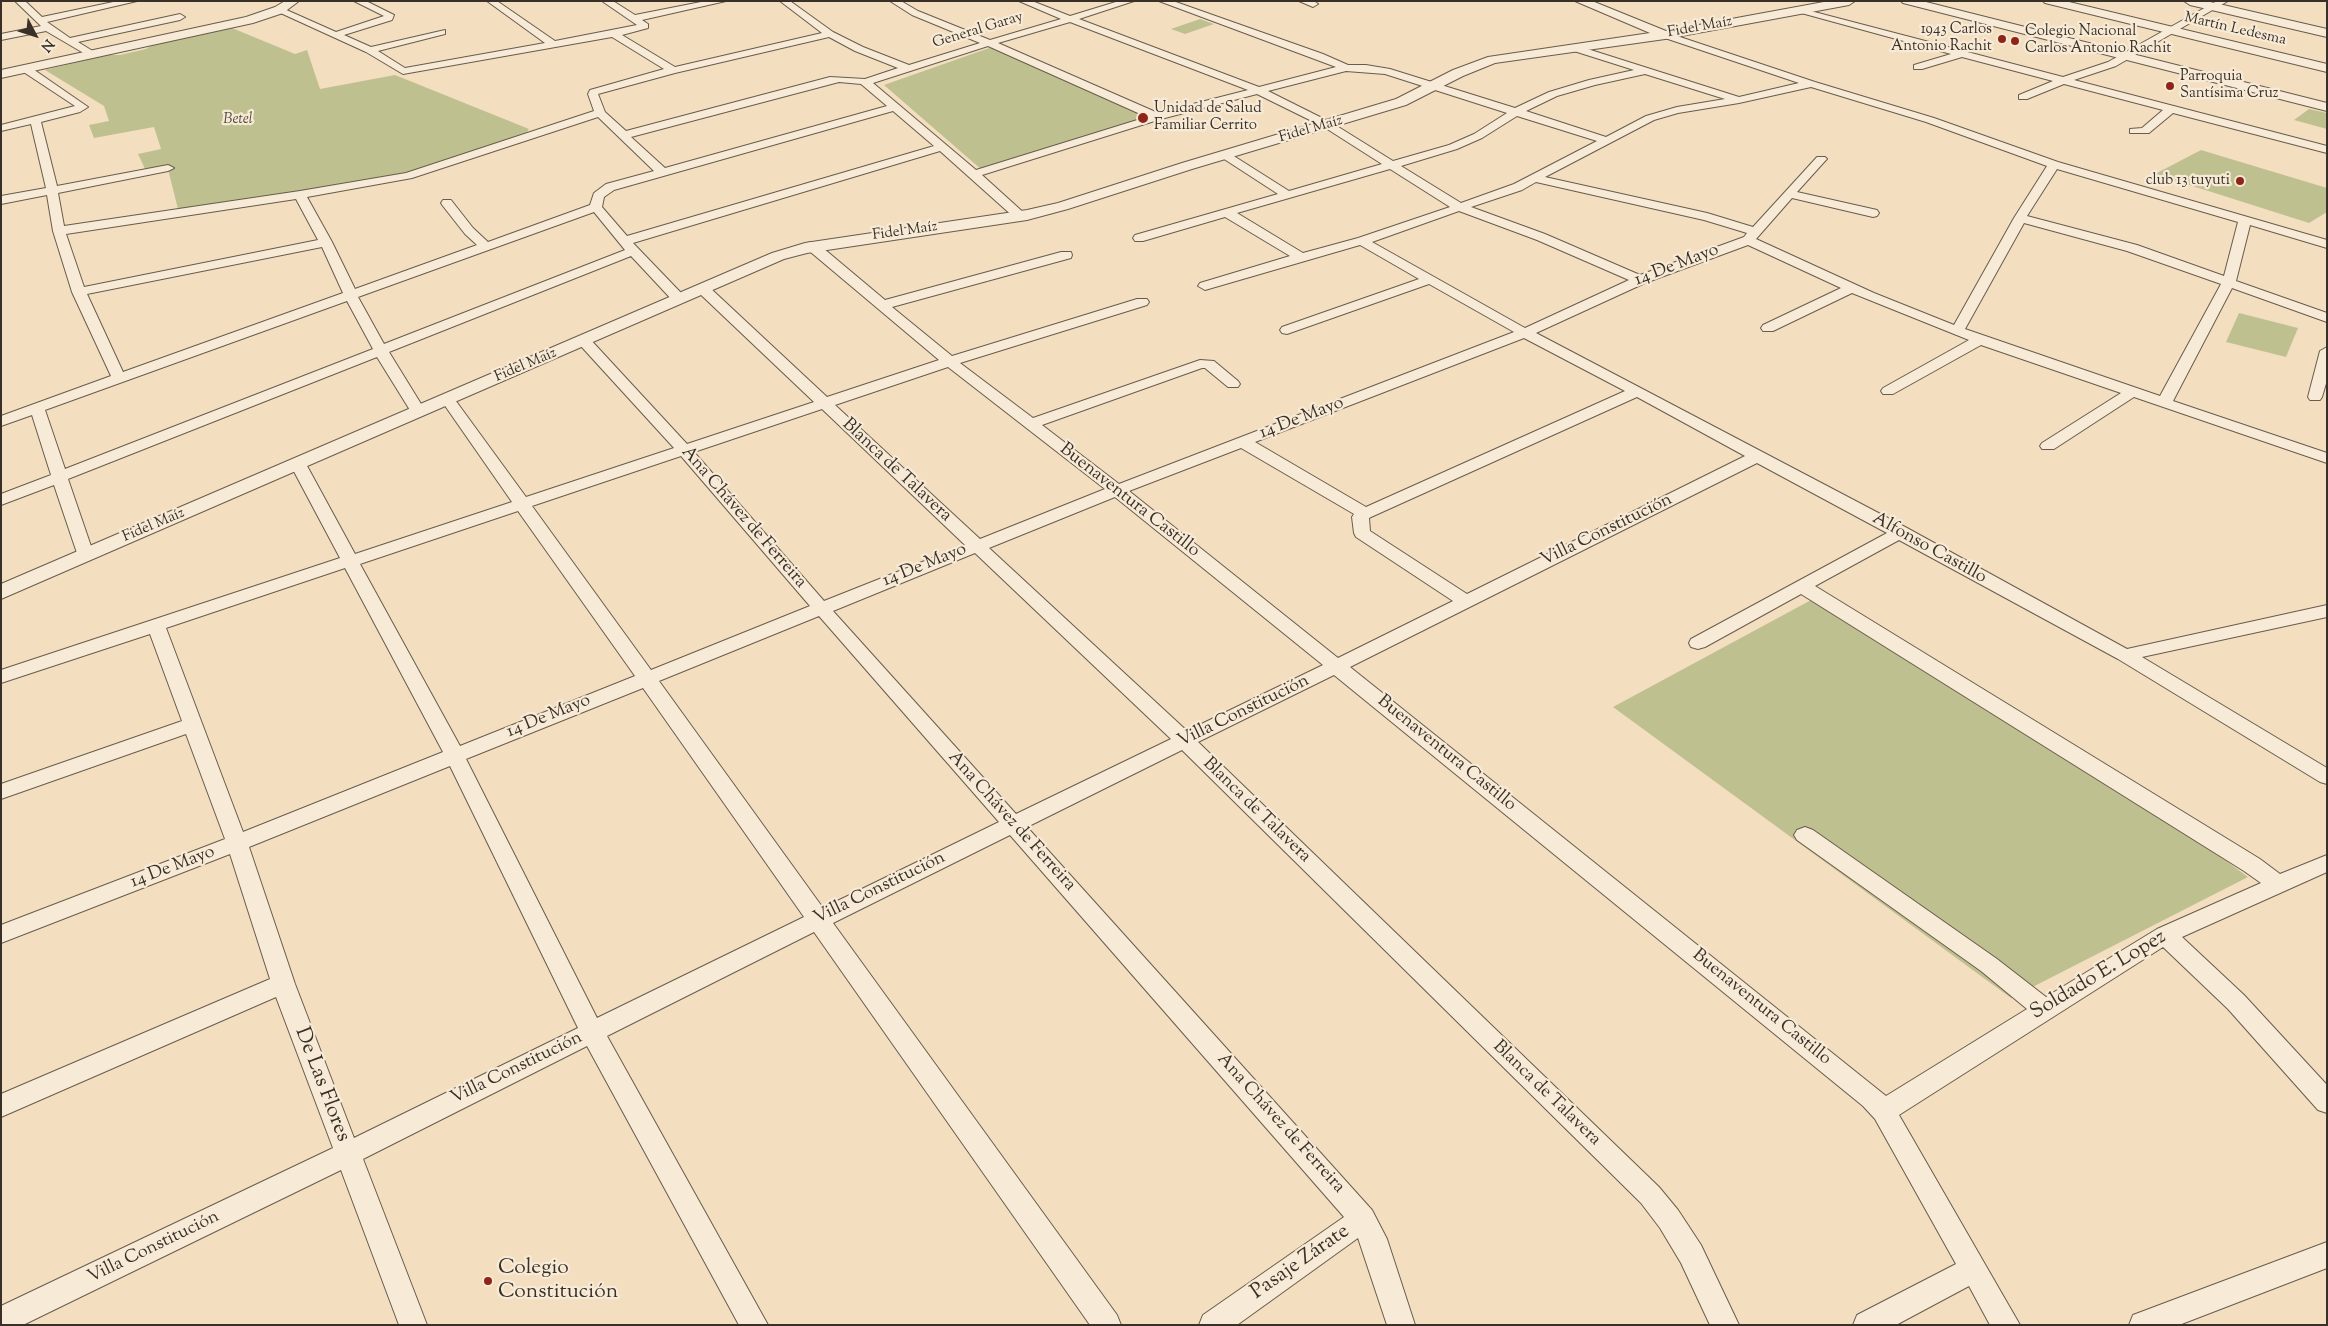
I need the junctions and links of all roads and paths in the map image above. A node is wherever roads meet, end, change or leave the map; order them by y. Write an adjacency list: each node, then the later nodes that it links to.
1 (19, 1): 28 (street)
2 (132, 1): 28 (street)
3 (293, 1): 22 (street)
4 (358, 1): 33 (street)
5 (491, 1): 40 (street)
6 (606, 1): 26 (street)
7 (722, 1): 26 (street)
8 (784, 1): 35 (street)
9 (894, 1): 39 (street)
10 (1024, 1): 27 (street)
11 (1130, 1): 27 (street, General Garay)
12 (1163, 1): 48 (street)
13 (1303, 1): 19 (street)
14 (1581, 1): 36 (street)
15 (1849, 1): 23 (street, Fidel Maíz)
16 (1907, 1): 45 (street)
17 (2049, 1): 31 (street, Martín Ledesma)
18 (2190, 1): 21 (street)
19 (1313, 4)
20 (1764, 4): 24 (street)
21 (2219, 4): 31 (street); 32 (street)
22 (279, 10): 33 (street); 44 (street)
23 (1799, 11): 24 (street, Fidel Maíz); 43 (street)
24 (1786, 12): 36 (street, Fidel Maíz)
25 (180, 17): 38 (street)
26 (635, 18): 34 (street)
27 (1069, 19): 39 (street, General Garay); 58 (street)
28 (40, 20): 29 (street)
29 (48, 28): 37 (street); 38 (street)
30 (442, 32): 42 (street)
31 (2170, 32): 45 (street); 49 (street, Martín Ledesma)
32 (2327, 33)
33 (334, 34): 42 (street)
34 (614, 34): 40 (street); 51 (street)
35 (830, 34): 47 (street); 51 (street)
36 (1664, 35): 41 (street, Fidel Maíz); 56 (street)
37 (1, 37)
38 (68, 41): 44 (street)
39 (989, 43): 47 (street, General Garay); 66 (street)
40 (554, 45): 42 (street)
41 (1578, 49): 52 (street); 57 (street, Fidel Maíz)
42 (370, 50)
43 (1963, 53): 46 (street); 54 (street)
44 (92, 55): 50 (street)
45 (2125, 56): 54 (street); 62 (street)
46 (1918, 67)
47 (907, 68): 55 (street, General Garay)
48 (1346, 68): 57 (street); 58 (street)
49 (2327, 68)
50 (26, 69): 53 (street); 67 (street)
51 (673, 70): 65 (street)
52 (1644, 71): 60 (street); 64 (street)
53 (1, 74)
54 (2062, 81): 59 (street); 63 (street)
55 (865, 82): 61 (street); 71 (street)
56 (1810, 84): 60 (street); 78 (street)
57 (1430, 86): 64 (street); 68 (street, Fidel Maíz)
58 (1258, 91): 66 (street); 68 (street)
59 (2023, 97)
60 (1739, 100): 72 (street)
61 (894, 107): 73 (street); 80 (street)
62 (2327, 107)
63 (2171, 109): 70 (street); 74 (street)
64 (1516, 112): 72 (street); 77 (street)
65 (600, 113): 71 (street); 85 (street)
66 (1157, 117): 81 (street)
67 (35, 120): 69 (street); 83 (street)
68 (1328, 125): 75 (street, Fidel Maíz); 77 (street)
69 (1, 128)
70 (2134, 131)
71 (624, 135): 80 (street)
72 (1605, 140): 82 (street)
73 (941, 147): 81 (street); 103 (street)
74 (2326, 149)
75 (1225, 155): 86 (street); 93 (street, Fidel Maíz)
76 (1821, 159): 84 (street, 14 De Mayo)
77 (1392, 164): 86 (street); 90 (street)
78 (2054, 164): 94 (street); 95 (street)
79 (168, 168): 83 (street)
80 (662, 171): 89 (street)
81 (974, 174): 93 (street)
82 (1537, 179): 90 (street); 97 (street)
83 (52, 190): 87 (street); 96 (street)
84 (1789, 194): 92 (street); 97 (street, 14 De Mayo)
85 (300, 195): 96 (street); 100 (street)
86 (1288, 195): 91 (street)
87 (1, 200)
88 (447, 203): 102 (street)
89 (596, 207): 102 (street); 103 (street)
90 (1459, 207): 99 (street); 108 (street)
91 (1226, 212): 98 (street); 106 (street)
92 (1873, 213)
93 (1020, 216): 104 (street, Fidel Maíz)
94 (2020, 218): 109 (street); 121 (street)
95 (2245, 220): 101 (street); 109 (street)
96 (59, 232): 113 (street)
97 (1751, 236): 108 (street, 14 De Mayo); 111 (street)
98 (1138, 238)
99 (1362, 241): 106 (street); 107 (street)
100 (326, 242): 113 (street); 114 (street)
101 (2327, 244)
102 (484, 245): 114 (street)
103 (629, 246): 115 (street); 125 (street)
104 (812, 246): 112 (street, Fidel Maíz); 117 (street, Buenaventura Castillo)
105 (1066, 256): 117 (street)
106 (1300, 257): 110 (street)
107 (1431, 279): 120 (street); 122 (street)
108 (1640, 280): 122 (street, 14 De Mayo)
109 (2229, 282): 118 (street); 135 (street)
110 (1205, 286)
111 (1852, 288): 119 (street); 121 (street)
112 (703, 289): 115 (street, Fidel Maíz); 136 (street, Blanca de Talavera)
113 (79, 292): 128 (street)
114 (350, 294): 125 (street); 128 (street)
115 (679, 299): 124 (street, Fidel Maíz)
116 (1142, 302): 127 (street)
117 (883, 305): 127 (street, Buenaventura Castillo)
118 (2327, 318)
119 (1768, 328)
120 (1287, 330)
121 (1957, 332): 123 (street)
122 (1525, 333): 130 (street, Alfonso Castillo); 141 (street, 14 De Mayo)
123 (1980, 340): 131 (street); 132 (street)
124 (584, 341): 134 (street, Fidel Maíz); 143 (street, Ana Chávez de Ferreira)
125 (381, 351): 138 (street); 147 (street)
126 (2327, 351): 133 (street)
127 (950, 362): 136 (street); 140 (street, Buenaventura Castillo)
128 (119, 378): 137 (street)
129 (1233, 384): 140 (street)
130 (1637, 391): 144 (street, Alfonso Castillo); 151 (street)
131 (1888, 391)
132 (2131, 393): 135 (street); 142 (street)
133 (2316, 398)
134 (448, 400): 138 (street, Fidel Maíz); 150 (street)
135 (2164, 402): 145 (street)
136 (824, 404): 143 (street); 153 (street, Blanca de Talavera)
137 (37, 408): 139 (street); 147 (street)
138 (418, 412): 146 (street, Fidel Maíz)
139 (1, 421)
140 (1031, 424): 148 (street, Buenaventura Castillo)
141 (1243, 442): 148 (street, 14 De Mayo); 151 (street)
142 (2048, 446)
143 (685, 450): 150 (street); 159 (street, Ana Chávez de Ferreira)
144 (1758, 456): 152 (street, Alfonso Castillo); 158 (street, Villa Constitución)
145 (2327, 458)
146 (298, 464): 154 (street, Fidel Maíz); 155 (street)
147 (60, 476): 149 (street); 154 (street)
148 (1117, 490): 153 (street, 14 De Mayo); 164 (street, Buenaventura Castillo)
149 (1, 500)
150 (523, 504): 155 (street); 166 (street)
151 (1365, 513): 158 (street)
152 (1901, 532): 156 (street); 163 (street, Alfonso Castillo)
153 (976, 546): 159 (street, 14 De Mayo); 168 (street, Blanca de Talavera)
154 (85, 555): 157 (street, Fidel Maíz)
155 (351, 561): 161 (street); 169 (street)
156 (1803, 587): 162 (street); 176 (street)
157 (1, 592)
158 (1465, 601): 164 (street, Villa Constitución)
159 (820, 608): 166 (street, 14 De Mayo); 172 (street, Ana Chávez de Ferreira)
160 (2327, 612): 163 (street)
161 (156, 626): 165 (street); 167 (street, De Las Flores)
162 (1698, 643)
163 (2125, 655): 170 (street, Alfonso Castillo)
164 (1337, 666): 168 (street, Villa Constitución); 185 (street, Buenaventura Castillo)
165 (1, 677)
166 (647, 678): 169 (street, 14 De Mayo); 177 (street)
167 (192, 725): 171 (street); 174 (street, De Las Flores)
168 (1185, 741): 172 (street, Villa Constitución); 196 (street, Blanca de Talavera)
169 (455, 756): 174 (street, 14 De Mayo); 182 (street)
170 (2327, 777)
171 (1, 792)
172 (1013, 825): 177 (street, Villa Constitución); 187 (street, Ana Chávez de Ferreira)
173 (1805, 835): 181 (street)
174 (237, 843): 178 (street, 14 De Mayo); 180 (street, De Las Flores)
175 (2327, 863): 176 (street, Soldado E. Lopez)
176 (2279, 885): 179 (street, Soldado E. Lopez)
177 (820, 919): 182 (street, Villa Constitución); 193 (street)
178 (1, 934)
179 (2165, 935): 181 (street, Soldado E. Lopez); 183 (street)
180 (283, 984): 184 (street); 186 (street, De Las Flores)
181 (2044, 1009): 185 (street, Soldado E. Lopez)
182 (592, 1032): 186 (street, Villa Constitución); 192 (street)
183 (2327, 1102)
184 (1, 1106)
185 (1884, 1111): 189 (street, Buenaventura Castillo)
186 (347, 1154): 190 (street, Villa Constitución); 191 (street, De Las Flores)
187 (1364, 1219): 194 (street, Pasaje Zárate); 195 (street, Ana Chávez de Ferreira)
188 (2327, 1255): 199 (street)
189 (1974, 1269): 197 (street); 198 (street, Buenaventura Castillo)
190 (1, 1321)
191 (413, 1325)
192 (754, 1325)
193 (1107, 1325)
194 (1213, 1325)
195 (1401, 1325)
196 (1725, 1325)
197 (1867, 1325)
198 (2006, 1325)
199 (2143, 1325)

